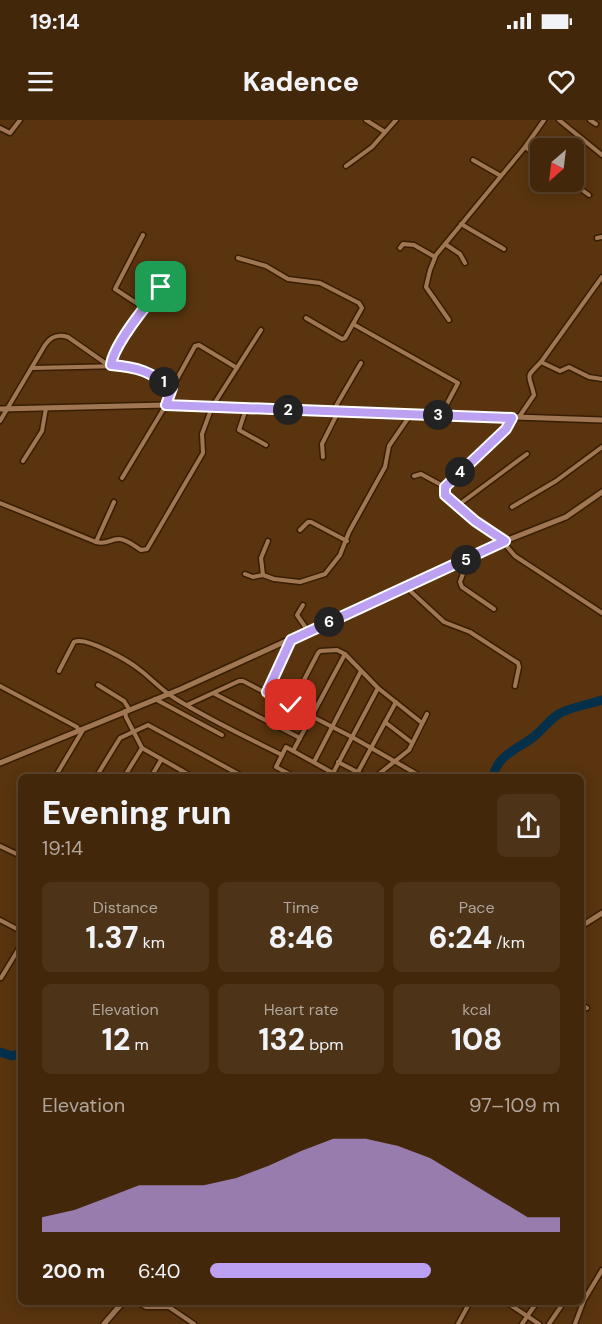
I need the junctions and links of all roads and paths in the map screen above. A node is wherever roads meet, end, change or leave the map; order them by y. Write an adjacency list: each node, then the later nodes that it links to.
1 (20, 120): 8 (street)
2 (366, 120): 9 (street)
3 (396, 120): 9 (street)
4 (544, 120): 10 (street)
5 (560, 120): 12 (street)
6 (590, 120): 7 (street)
7 (596, 124)
8 (0, 128)
9 (385, 132): 14 (street)
10 (525, 147): 11 (street); 15 (street)
11 (530, 151)
12 (602, 155)
13 (473, 160): 15 (street)
14 (346, 166)
15 (501, 176): 18 (street)
16 (584, 191): 17 (street)
17 (589, 195)
18 (461, 224): 20 (street); 22 (street)
19 (143, 235): 28 (street)
20 (445, 244): 23 (street); 25 (street)
21 (400, 248): 23 (street)
22 (504, 249)
23 (435, 257): 30 (street)
24 (238, 258): 31 (street)
25 (465, 263)
26 (602, 277): 33 (street)
27 (161, 287): 28 (street)
28 (144, 308): 35 (street)
29 (306, 318): 31 (street)
30 (449, 320)
31 (352, 324): 48 (street)
32 (261, 330): 37 (street)
33 (541, 362): 38 (street); 49 (street)
34 (361, 363): 46 (street)
35 (110, 365): 36 (street); 36 (street); 39 (street)
36 (32, 368): 42 (street)
37 (237, 368): 39 (street); 41 (street)
38 (602, 379)
39 (172, 388): 40 (street)
40 (166, 405): 41 (street); 43 (street); 58 (street)
41 (213, 407): 45 (street); 68 (street)
42 (8, 408): 43 (street); 44 (street); 51 (street)
43 (46, 408): 56 (street)
44 (0, 409)
45 (246, 409): 46 (street); 52 (street)
46 (335, 412): 47 (street); 55 (street)
47 (411, 414): 48 (street); 67 (street)
48 (440, 415): 49 (street)
49 (515, 418): 50 (street); 59 (street)
50 (602, 420)
51 (0, 421)
52 (266, 445)
53 (602, 447): 64 (street)
54 (527, 454): 63 (street)
55 (323, 457)
56 (23, 461)
57 (414, 476): 59 (street)
58 (123, 478)
59 (445, 487): 63 (street)
60 (602, 492): 69 (street)
61 (114, 502): 68 (street)
62 (0, 503): 68 (street)
63 (457, 506): 69 (street)
64 (512, 507)
65 (300, 530): 67 (street)
66 (268, 541): 72 (street)
67 (347, 541): 72 (street)
68 (96, 542)
69 (504, 542): 70 (street); 76 (street)
70 (468, 560): 73 (street); 75 (street)
71 (245, 574): 72 (street)
72 (263, 575)
73 (406, 587): 77 (street); 84 (street)
74 (303, 605): 77 (street)
75 (494, 609)
76 (602, 613)
77 (308, 632): 78 (street)
78 (291, 640): 86 (street); 87 (street)
79 (345, 654): 81 (street); 92 (street); 95 (street)
80 (59, 670): 87 (street)
81 (361, 671): 85 (street); 98 (street)
82 (98, 685): 93 (street)
83 (0, 686): 99 (street)
84 (515, 686)
85 (378, 688): 90 (street); 102 (street)
86 (267, 692): 88 (street); 92 (street)
87 (168, 694): 89 (street); 91 (street)
88 (215, 694): 91 (street); 103 (street)
89 (154, 699): 93 (street); 101 (street)
90 (396, 702): 96 (street); 97 (street)
91 (187, 705): 108 (street)
92 (291, 705): 95 (street)
93 (127, 710): 99 (street); 100 (street)
94 (427, 714): 97 (street)
95 (311, 716): 98 (street); 103 (street)
96 (385, 722): 104 (street); 106 (street)
97 (422, 723): 104 (street)
98 (331, 727): 102 (street); 110 (street)
99 (81, 730): 113 (street); 117 (street)
100 (133, 732): 105 (street); 115 (street); 118 (street)
101 (222, 735)
102 (352, 737): 106 (street); 111 (street)
103 (300, 738): 107 (street)
104 (411, 742): 112 (street)
105 (142, 748): 109 (street); 119 (street)
106 (372, 748): 112 (street); 116 (street)
107 (293, 751): 108 (street); 110 (street)
108 (282, 755): 124 (street)
109 (161, 760): 114 (street); 120 (street)
110 (314, 762): 125 (street)
111 (339, 762): 116 (street); 126 (street)
112 (394, 762): 128 (street); 129 (street)
113 (0, 763)
114 (182, 771): 121 (street); 122 (street)
115 (234, 772): 123 (street)
116 (358, 772): 127 (street)
117 (57, 774)
118 (98, 774)
119 (126, 774)
120 (153, 774)
121 (180, 774)
122 (188, 774)
123 (238, 774)
124 (289, 774)
125 (331, 774)
126 (333, 774)
127 (362, 774)
128 (379, 774)
129 (416, 774)
130 (0, 846): 131 (street)
131 (18, 855)
132 (602, 913): 134 (street)
133 (0, 920): 135 (street)
134 (584, 924)
135 (18, 929)
136 (18, 950): 137 (street)
137 (1, 978)
138 (584, 1006): 139 (street)
139 (587, 1008)
140 (602, 1270): 141 (street)
141 (584, 1296)
142 (120, 1305): 152 (street)
143 (142, 1305): 144 (street)
144 (162, 1305)
145 (171, 1305): 153 (street)
146 (468, 1305): 154 (street)
147 (510, 1305): 151 (street)
148 (535, 1305): 151 (street)
149 (562, 1305): 157 (street)
150 (580, 1305): 158 (street)
151 (527, 1316): 155 (street); 156 (street)
152 (104, 1324)
153 (194, 1324)
154 (458, 1324)
155 (522, 1324)
156 (539, 1324)
157 (549, 1324)
158 (575, 1324)

